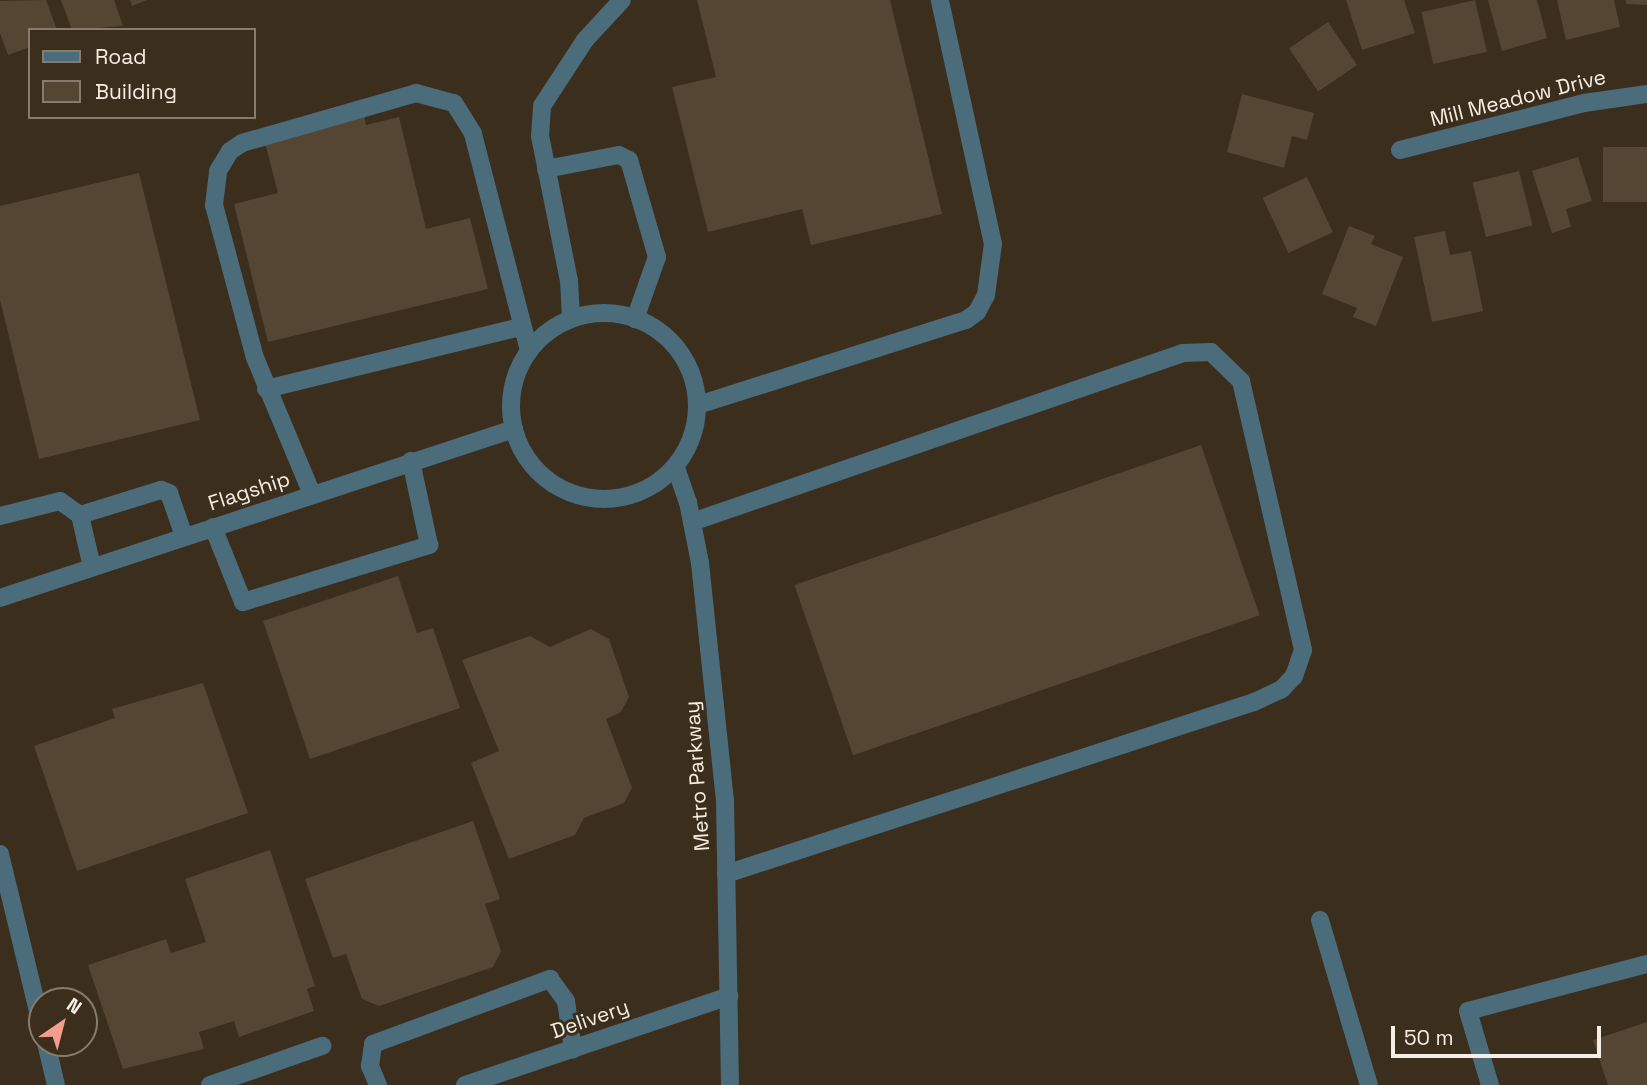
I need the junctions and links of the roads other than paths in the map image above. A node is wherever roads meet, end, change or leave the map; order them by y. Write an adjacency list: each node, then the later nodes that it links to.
1 (622, 0): 5 (street)
2 (940, 0): 11 (street)
3 (1647, 94): 4 (street, Mill Meadow Drive)
4 (1400, 150)
5 (546, 169): 6 (street); 7 (street)
6 (572, 318): 7 (street); 9 (street)
7 (635, 319): 11 (street)
8 (522, 327): 9 (street); 10 (street); 10 (street)
9 (529, 351): 12 (street)
10 (266, 389): 15 (street)
11 (698, 405): 14 (street)
12 (514, 429): 13 (street, Flagship); 14 (street)
13 (411, 461): 15 (street, Flagship); 19 (street)
14 (676, 468): 18 (street, Metro Parkway)
15 (312, 494): 19 (street, Flagship)
16 (80, 515): 17 (street); 20 (street); 21 (street)
17 (0, 516)
18 (692, 522): 24 (street, Metro Parkway); 24 (street)
19 (213, 527): 20 (street, Flagship)
20 (184, 536): 21 (street, Flagship)
21 (92, 567): 22 (street, Flagship)
22 (0, 598)
23 (0, 854): 27 (street)
24 (726, 874): 28 (street, Metro Parkway)
25 (1320, 920): 37 (street)
26 (1647, 964): 38 (street)
27 (32, 987)
28 (729, 996): 30 (street, Delivery); 36 (street, Metro Parkway)
29 (322, 1046): 33 (street)
30 (573, 1049): 34 (street); 35 (street, Delivery)
31 (49, 1057): 32 (street)
32 (56, 1085)
33 (210, 1085)
34 (378, 1085)
35 (465, 1085)
36 (730, 1085)
37 (1369, 1085)
38 (1490, 1085)

